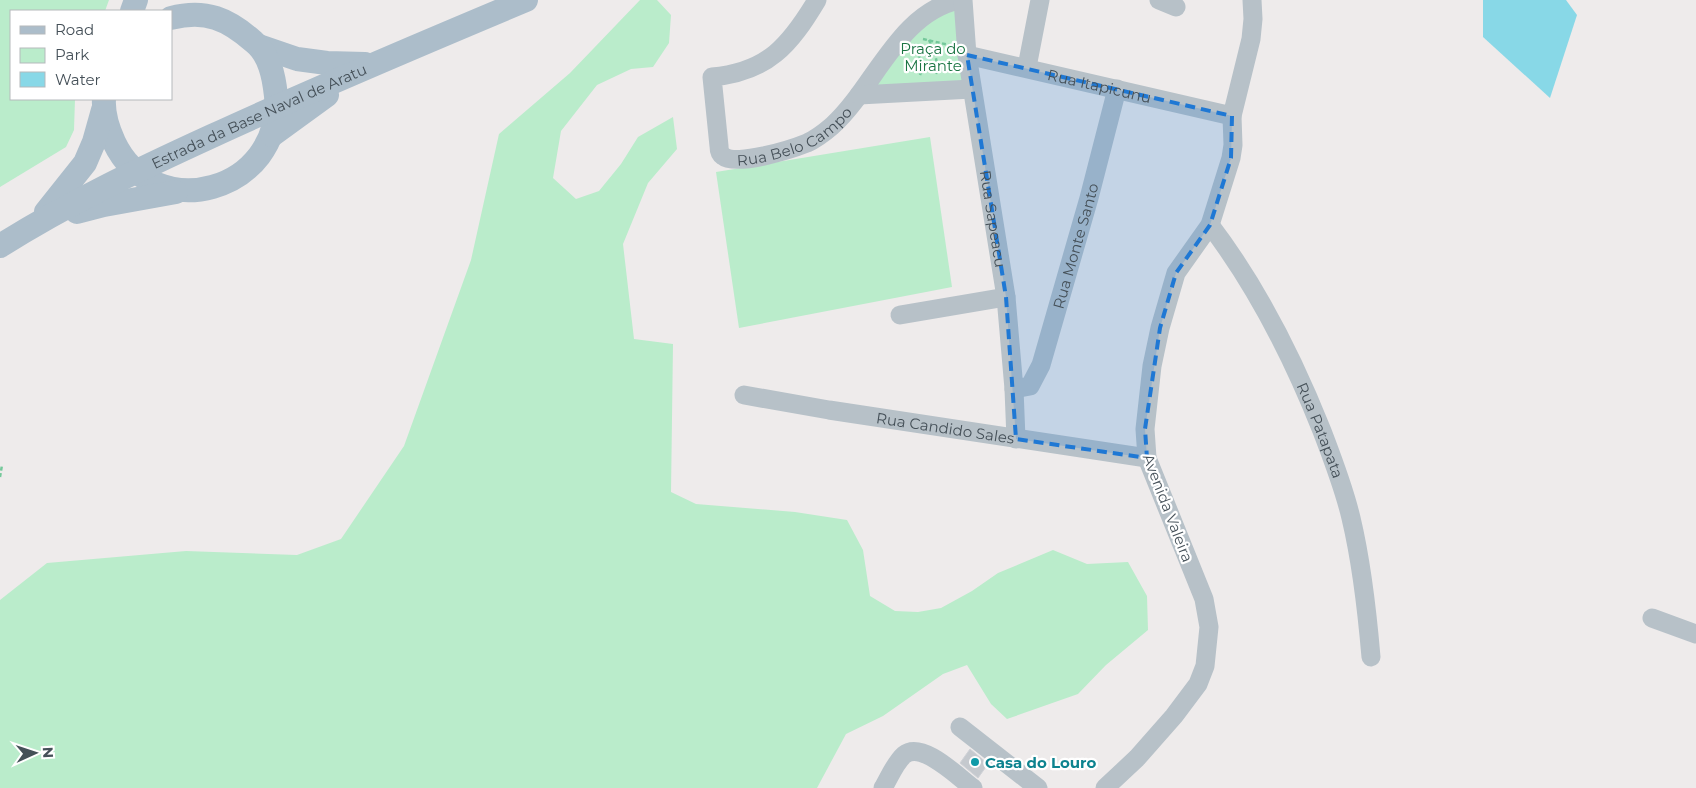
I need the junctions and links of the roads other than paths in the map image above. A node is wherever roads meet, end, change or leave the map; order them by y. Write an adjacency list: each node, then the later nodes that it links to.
1 (526, 0): 12 (main road, Estrada da Base Naval de Aratu)
2 (817, 0): 16 (street, Rua Belo Campo)
3 (961, 0): 11 (street, Rua Sapeacu); 16 (street, Rua Belo Campo)
4 (1040, 0): 13 (street)
5 (1158, 0): 8 (street)
6 (1252, 0): 19 (street, Avenida Valeira)
7 (202, 7): 9 (main road); 10 (main road)
8 (1176, 7)
9 (172, 18)
10 (259, 46): 12 (main road); 18 (main road)
11 (967, 53): 13 (street, Rua Itapicunu); 14 (street, Rua Sapeacu)
12 (374, 64): 18 (main road, Estrada da Base Naval de Aratu); 20 (main road)
13 (1027, 68): 15 (street, Rua Itapicunu)
14 (972, 89): 16 (street, Rua Belo Campo); 26 (street, Rua Sapeacu)
15 (1117, 89): 19 (street, Rua Itapicunu); 28 (street, Rua Monte Santo)
16 (859, 95)
17 (104, 103): 21 (main road); 23 (main road)
18 (276, 106): 20 (main road); 21 (main road, Estrada da Base Naval de Aratu)
19 (1232, 116): 24 (street, Avenida Valeira)
20 (272, 135): 22 (main road)
21 (134, 172): 22 (main road); 23 (main road, Estrada da Base Naval de Aratu)
22 (187, 190): 23 (main road)
23 (39, 222): 25 (main road, Estrada da Base Naval de Aratu)
24 (1210, 225): 31 (street, Avenida Valeira); 34 (street, Rua Patapata)
25 (0, 246)
26 (1006, 297): 27 (street); 28 (street, Rua Sapeacu)
27 (900, 315)
28 (1014, 389): 30 (street, Rua Sapeacu)
29 (744, 395): 30 (street, Rua Candido Sales)
30 (1016, 440): 31 (street, Rua Candido Sales)
31 (1147, 458): 39 (street, Avenida Valeira)
32 (1652, 618): 33 (street)
33 (1696, 634)
34 (1371, 657)
35 (960, 727): 38 (street)
36 (883, 788): 37 (street)
37 (973, 788)
38 (1038, 788)
39 (1105, 788)

